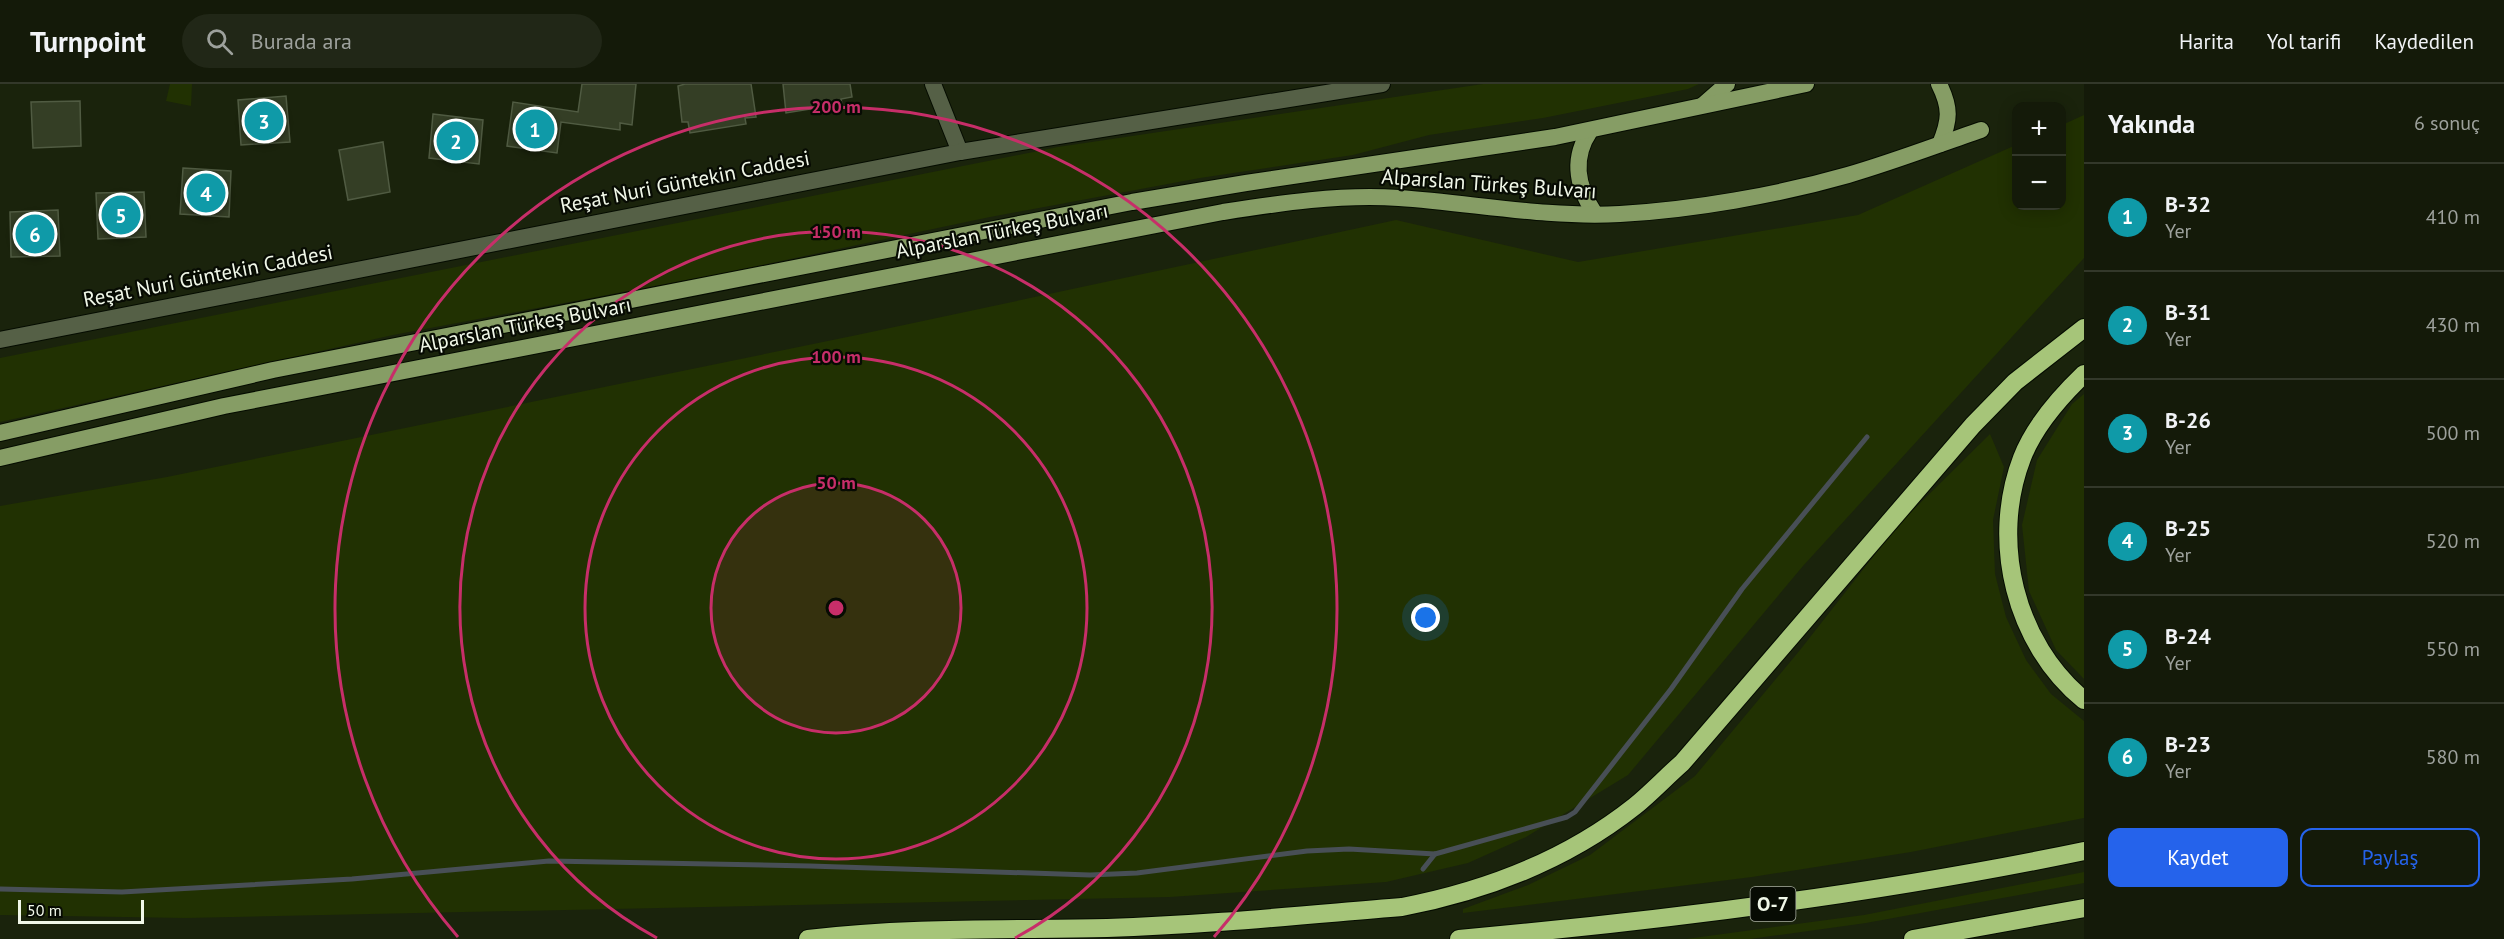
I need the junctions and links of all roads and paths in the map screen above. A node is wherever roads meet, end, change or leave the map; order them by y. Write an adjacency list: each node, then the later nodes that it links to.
1 (933, 84): 10 (main road)
2 (1382, 84): 10 (main road, Reşat Nuri Güntekin Caddesi)
3 (1727, 84): 6 (main road)
4 (1806, 84): 6 (main road, Alparslan Türkeş Bulvarı)
5 (1939, 84): 9 (main road)
6 (1703, 106): 8 (main road, Alparslan Türkeş Bulvarı)
7 (1981, 130): 9 (main road, Alparslan Türkeş Bulvarı)
8 (1590, 131): 11 (main road); 15 (main road, Alparslan Türkeş Bulvarı)
9 (1940, 144): 11 (main road, Alparslan Türkeş Bulvarı)
10 (960, 152): 13 (main road, Reşat Nuri Güntekin Caddesi)
11 (1595, 214): 16 (main road, Alparslan Türkeş Bulvarı)
12 (2084, 328): 20 (highway)
13 (0, 340)
14 (2084, 374): 17 (highway)
15 (0, 433)
16 (0, 458)
17 (2084, 700)
18 (2084, 851): 21 (highway, O-7)
19 (2084, 908): 22 (highway)
20 (808, 939)
21 (1459, 939)
22 (1912, 939)

